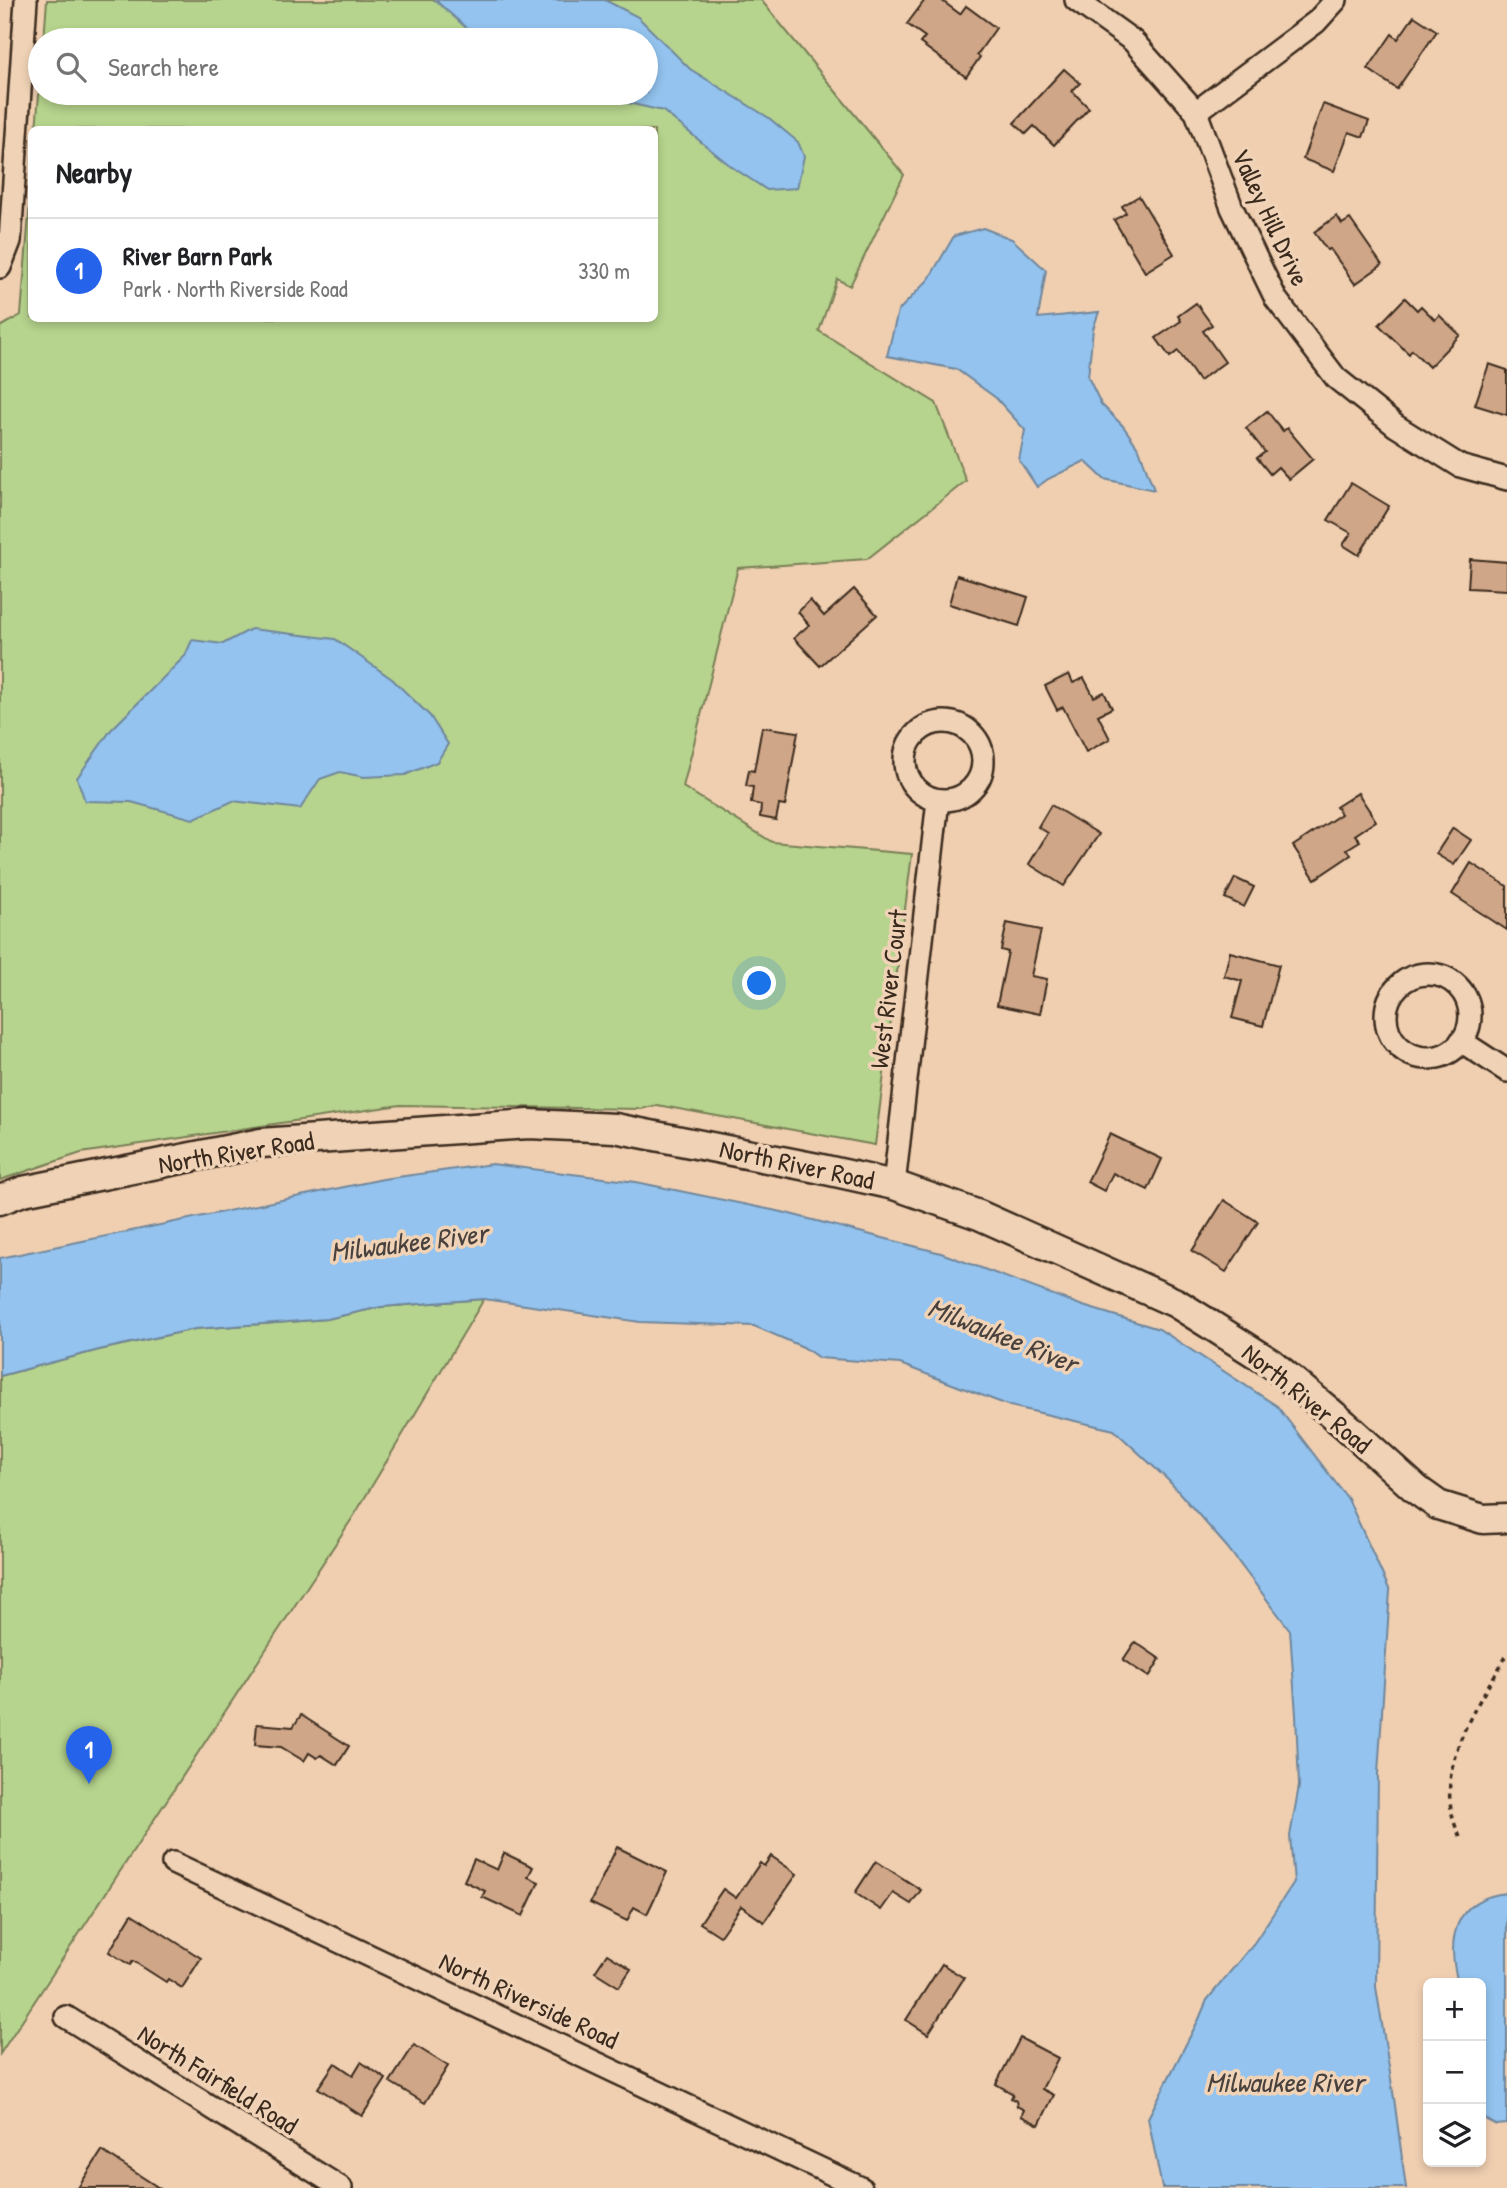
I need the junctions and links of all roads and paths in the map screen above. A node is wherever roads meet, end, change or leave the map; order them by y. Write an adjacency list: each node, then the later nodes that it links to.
1 (26, 0): 5 (street)
2 (1076, 0): 4 (street, Valley Hill Drive)
3 (1336, 0): 4 (street)
4 (1196, 112): 6 (street, Valley Hill Drive)
5 (0, 267)
6 (1507, 479)
7 (938, 800): 10 (street, West River Court)
8 (1461, 1041): 9 (street)
9 (1507, 1071)
10 (894, 1185): 11 (street, North River Road); 12 (street, North River Road)
11 (0, 1199)
12 (1507, 1518)
13 (1507, 1655): 14 (path)
14 (1460, 1837)
15 (173, 1863): 18 (street, North Riverside Road)
16 (66, 2017): 17 (street, North Fairfield Road)
17 (341, 2188)
18 (861, 2188)

